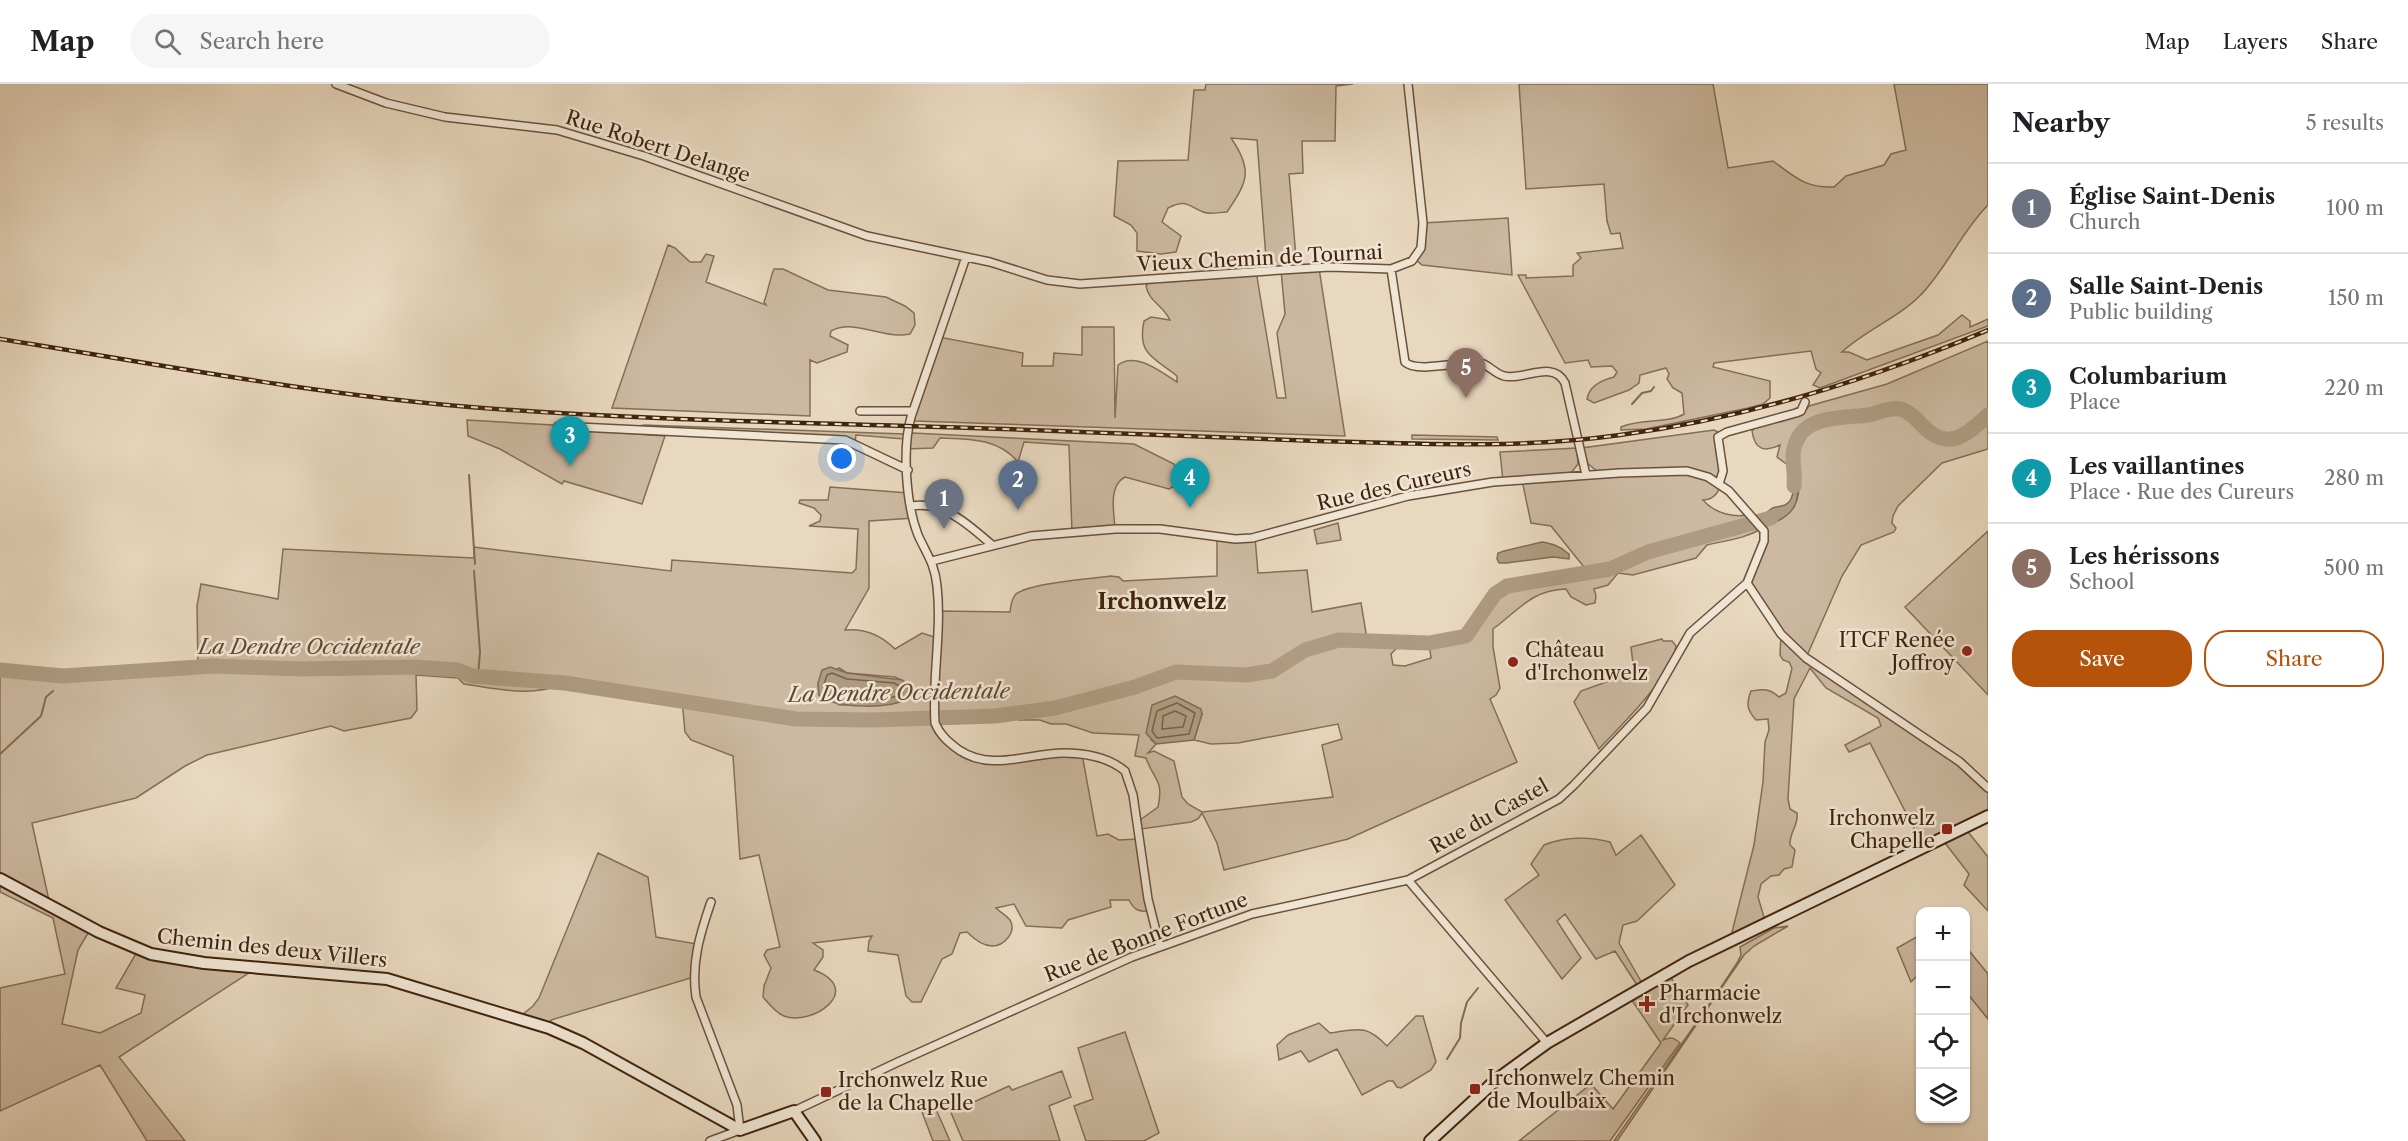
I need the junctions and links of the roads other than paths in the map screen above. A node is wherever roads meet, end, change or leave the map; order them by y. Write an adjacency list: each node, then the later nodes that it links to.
1 (336, 84): 3 (street, Rue Robert Delange)
2 (1408, 84): 4 (street, Vieux Chemin de Tournai)
3 (966, 257): 4 (street, Vieux Chemin de Tournai); 7 (street)
4 (1391, 269): 10 (street)
5 (1805, 402): 11 (street)
6 (860, 411): 7 (street)
7 (913, 411): 9 (street)
8 (558, 426): 9 (street)
9 (908, 470): 12 (street)
10 (1586, 475): 11 (street, Rue des Cureurs); 13 (street, Rue des Cureurs)
11 (1719, 484): 15 (street, Rue des Cureurs)
12 (912, 506): 13 (street); 14 (street)
13 (992, 545): 14 (street, Rue des Cureurs)
14 (932, 561): 21 (street)
15 (1747, 583): 16 (street); 19 (street, Rue du Castel)
16 (1988, 788)
17 (1988, 816): 22 (street)
18 (0, 879): 24 (street, Chemin des deux Villers)
19 (1408, 880): 21 (street, Rue de Bonne Fortune); 22 (street)
20 (711, 902): 24 (street)
21 (1160, 947): 23 (street, Rue de Bonne Fortune)
22 (1547, 1043): 27 (street)
23 (794, 1111): 24 (street, Rue de Bonne Fortune); 26 (street)
24 (740, 1130): 25 (street, Rue de Bonne Fortune)
25 (710, 1141)
26 (815, 1141)
27 (1430, 1141)

